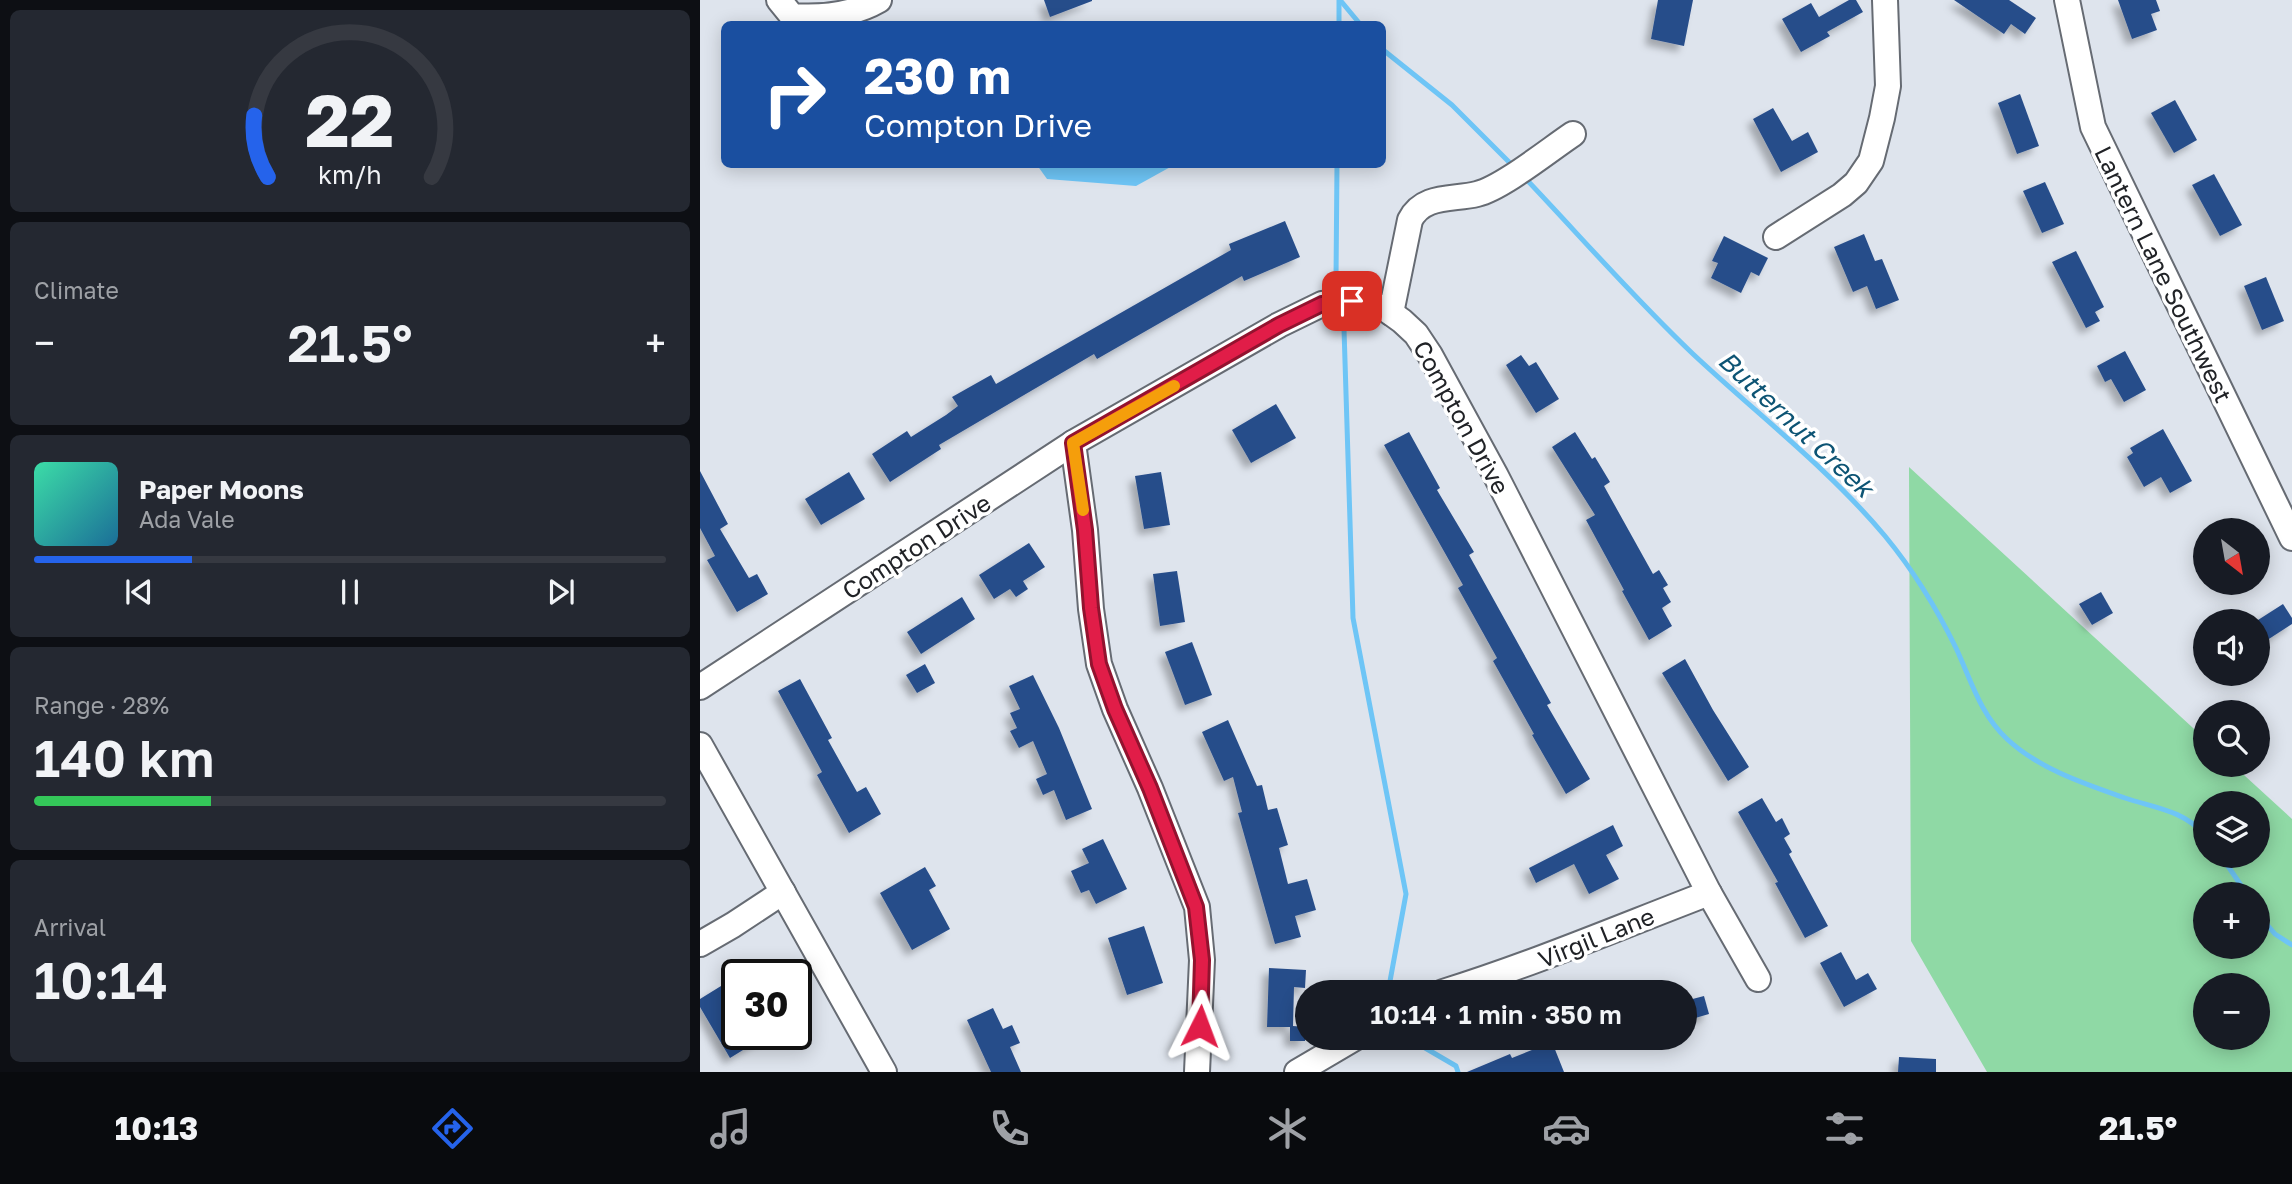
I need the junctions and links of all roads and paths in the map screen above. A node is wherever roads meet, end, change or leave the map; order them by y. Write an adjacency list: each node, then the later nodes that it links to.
1 (779, 0): 2 (street)
2 (879, 0)
3 (1885, 0): 6 (street)
4 (2067, 0): 9 (street, Lantern Lane Southwest)
5 (1573, 134): 7 (street)
6 (1776, 237)
7 (1391, 313): 8 (street, Compton Drive); 13 (street, Compton Drive)
8 (1073, 443): 10 (street, Compton Drive); 19 (street)
9 (2292, 538)
10 (700, 687)
11 (700, 745): 12 (street)
12 (783, 892): 14 (street); 18 (street)
13 (1709, 893): 15 (street, Compton Drive); 16 (street, Virgil Lane)
14 (700, 944)
15 (1758, 979)
16 (1482, 980)
17 (1335, 1050): 20 (street)
18 (884, 1072)
19 (1197, 1072)
20 (1297, 1072)

